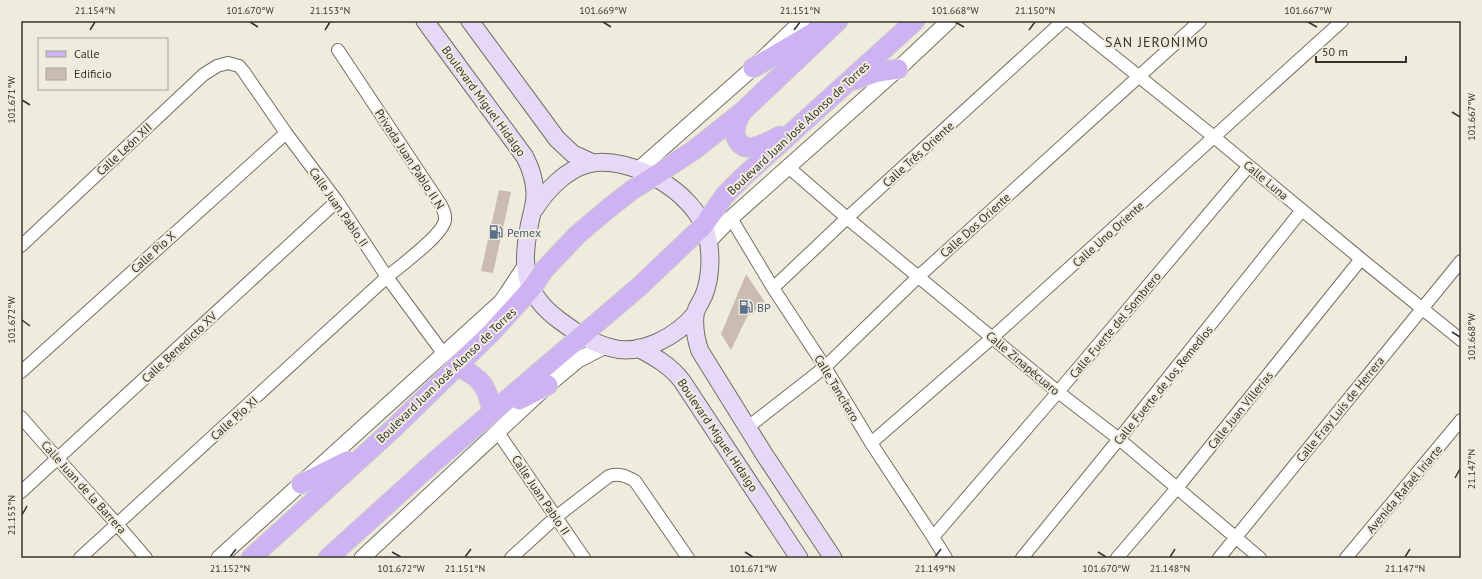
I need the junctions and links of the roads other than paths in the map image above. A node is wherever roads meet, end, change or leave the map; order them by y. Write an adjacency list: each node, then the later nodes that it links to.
1 (425, 21): 27 (main road, Boulevard Miguel Hidalgo)
2 (470, 21): 22 (main road)
3 (802, 21): 14 (street)
4 (833, 21): 14 (main road)
5 (838, 21): 18 (main road, Boulevard Juan José Alonso de Torres)
6 (915, 21): 17 (main road, Boulevard Juan José Alonso de Torres)
7 (949, 21): 15 (street, Boulevard Juan José Alonso de Torres)
8 (1063, 21): 30 (street, Calle Três Oriente)
9 (1070, 21): 16 (street, Calle Luna)
10 (1200, 21): 16 (street, Calle Dos Oriente)
11 (1342, 21): 21 (street, Calle Uno Oriente)
12 (338, 50): 37 (street, Privada Juan Pablo II N)
13 (233, 64): 20 (street, Calle Juan Pablo II); 32 (street, Calle León XII)
14 (753, 68): 25 (street)
15 (898, 69): 17 (main road); 23 (street, Boulevard Juan José Alonso de Torres)
16 (1138, 77): 21 (street, Calle Luna); 36 (street, Calle Dos Oriente)
17 (846, 84): 19 (main road, Boulevard Juan José Alonso de Torres)
18 (742, 112): 19 (main road); 25 (main road, Boulevard Juan José Alonso de Torres)
19 (793, 130): 31 (main road, Boulevard Juan José Alonso de Torres)
20 (286, 133): 26 (street, Calle Juan Pablo II); 50 (street, Calle Pío X)
21 (1214, 137): 24 (street, Calle Luna); 43 (street, Calle Uno Oriente)
22 (593, 163): 25 (main road); 27 (main road)
23 (787, 166): 29 (street, Boulevard Juan José Alonso de Torres); 30 (street, Calle Zinapécuaro)
24 (1249, 166): 28 (street, Calle Luna); 52 (street, Calle Fuerte del Sombrero)
25 (646, 173): 31 (main road); 39 (main road, Boulevard Juan José Alonso de Torres)
26 (337, 200): 37 (street, Calle Juan Pablo II); 61 (street, Calle Benedicto XV)
27 (534, 210): 35 (main road, Boulevard Miguel Hidalgo)
28 (1302, 210): 33 (street, Calle Luna); 58 (street, Calle Fuerte de los Remedios)
29 (731, 218): 31 (street, Boulevard Juan José Alonso de Torres); 38 (street, Calle Tancítaro)
30 (847, 218): 36 (street, Calle Zinapécuaro); 38 (street, Calle Três Oriente)
31 (706, 233): 41 (main road); 42 (main road, Boulevard Juan José Alonso de Torres)
32 (21, 246)
33 (1361, 260): 40 (street, Calle Luna); 63 (street, Calle Juan Villerías)
34 (1461, 261): 40 (street, Calle Fray Luís de Herrera)
35 (525, 266): 39 (main road, Boulevard Miguel Hidalgo); 47 (street, Boulevard Juan José Alonso de Torres)
36 (919, 276): 43 (street, Calle Zinapécuaro); 49 (street, Calle Dos Oriente)
37 (387, 277): 47 (street, Calle Juan Pablo II); 66 (street, Calle Pío XI)
38 (773, 288): 49 (street, Calle Tancítaro)
39 (531, 289): 42 (main road, Boulevard Miguel Hidalgo); 48 (main road, Boulevard Juan José Alonso de Torres)
40 (1421, 309): 44 (street, Calle Luna); 68 (street, Calle Fray Luís de Herrera)
41 (695, 314): 46 (main road); 56 (main road)
42 (581, 336): 45 (main road, Boulevard Miguel Hidalgo); 53 (main road, Boulevard Juan José Alonso de Torres)
43 (993, 337): 52 (street, Calle Zinapécuaro); 59 (street, Calle Uno Oriente)
44 (1461, 340)
45 (605, 346): 46 (main road, Boulevard Miguel Hidalgo); 51 (street)
46 (638, 348): 78 (main road, Boulevard Miguel Hidalgo)
47 (443, 353): 62 (street, Boulevard Juan José Alonso de Torres)
48 (456, 366): 53 (main road); 60 (main road, Boulevard Juan José Alonso de Torres)
49 (825, 367): 56 (street, Calle Dos Oriente); 59 (street, Calle Tancítaro)
50 (21, 372)
51 (548, 385): 53 (main road); 57 (street)
52 (1058, 392): 58 (street, Calle Zinapécuaro); 67 (street, Calle Fuerte del Sombrero)
53 (492, 413): 73 (main road, Boulevard Juan José Alonso de Torres)
54 (21, 417): 61 (street, Calle Juan de la Barrera)
55 (1461, 420): 85 (street, Avenida Rafaél Iriarte)
56 (748, 427): 79 (main road)
57 (497, 431): 65 (street, Calle Juan Pablo II); 74 (street)
58 (1119, 439): 63 (street, Calle Zinapécuaro); 81 (street, Calle Fuerte de los Remedios)
59 (871, 443): 67 (street, Calle Tancítaro)
60 (368, 451): 62 (main road); 72 (main road, Boulevard Juan José Alonso de Torres)
61 (58, 459): 64 (street, Calle Benedicto XV); 66 (street, Calle Juan de la Barrera)
62 (301, 484): 71 (street, Boulevard Juan José Alonso de Torres)
63 (1177, 488): 68 (street, Calle Zinapécuaro); 82 (street, Calle Juan Villerías)
64 (21, 492)
65 (556, 517): 75 (street); 76 (street, Calle Juan Pablo II); 77 (street)
66 (118, 524): 69 (street, Calle Pío XI); 70 (street, Calle Juan de la Barrera)
67 (933, 537): 80 (street, Calle Tancítaro)
68 (1236, 538): 83 (street, Calle Fray Luís de Herrera); 84 (street, Calle Zinapécuaro)
69 (80, 558)
70 (146, 558)
71 (219, 558)
72 (251, 558)
73 (328, 558)
74 (362, 558)
75 (512, 558)
76 (584, 558)
77 (688, 558)
78 (799, 558)
79 (833, 558)
80 (946, 558)
81 (1022, 558)
82 (1117, 558)
83 (1219, 558)
84 (1260, 558)
85 (1346, 558)

